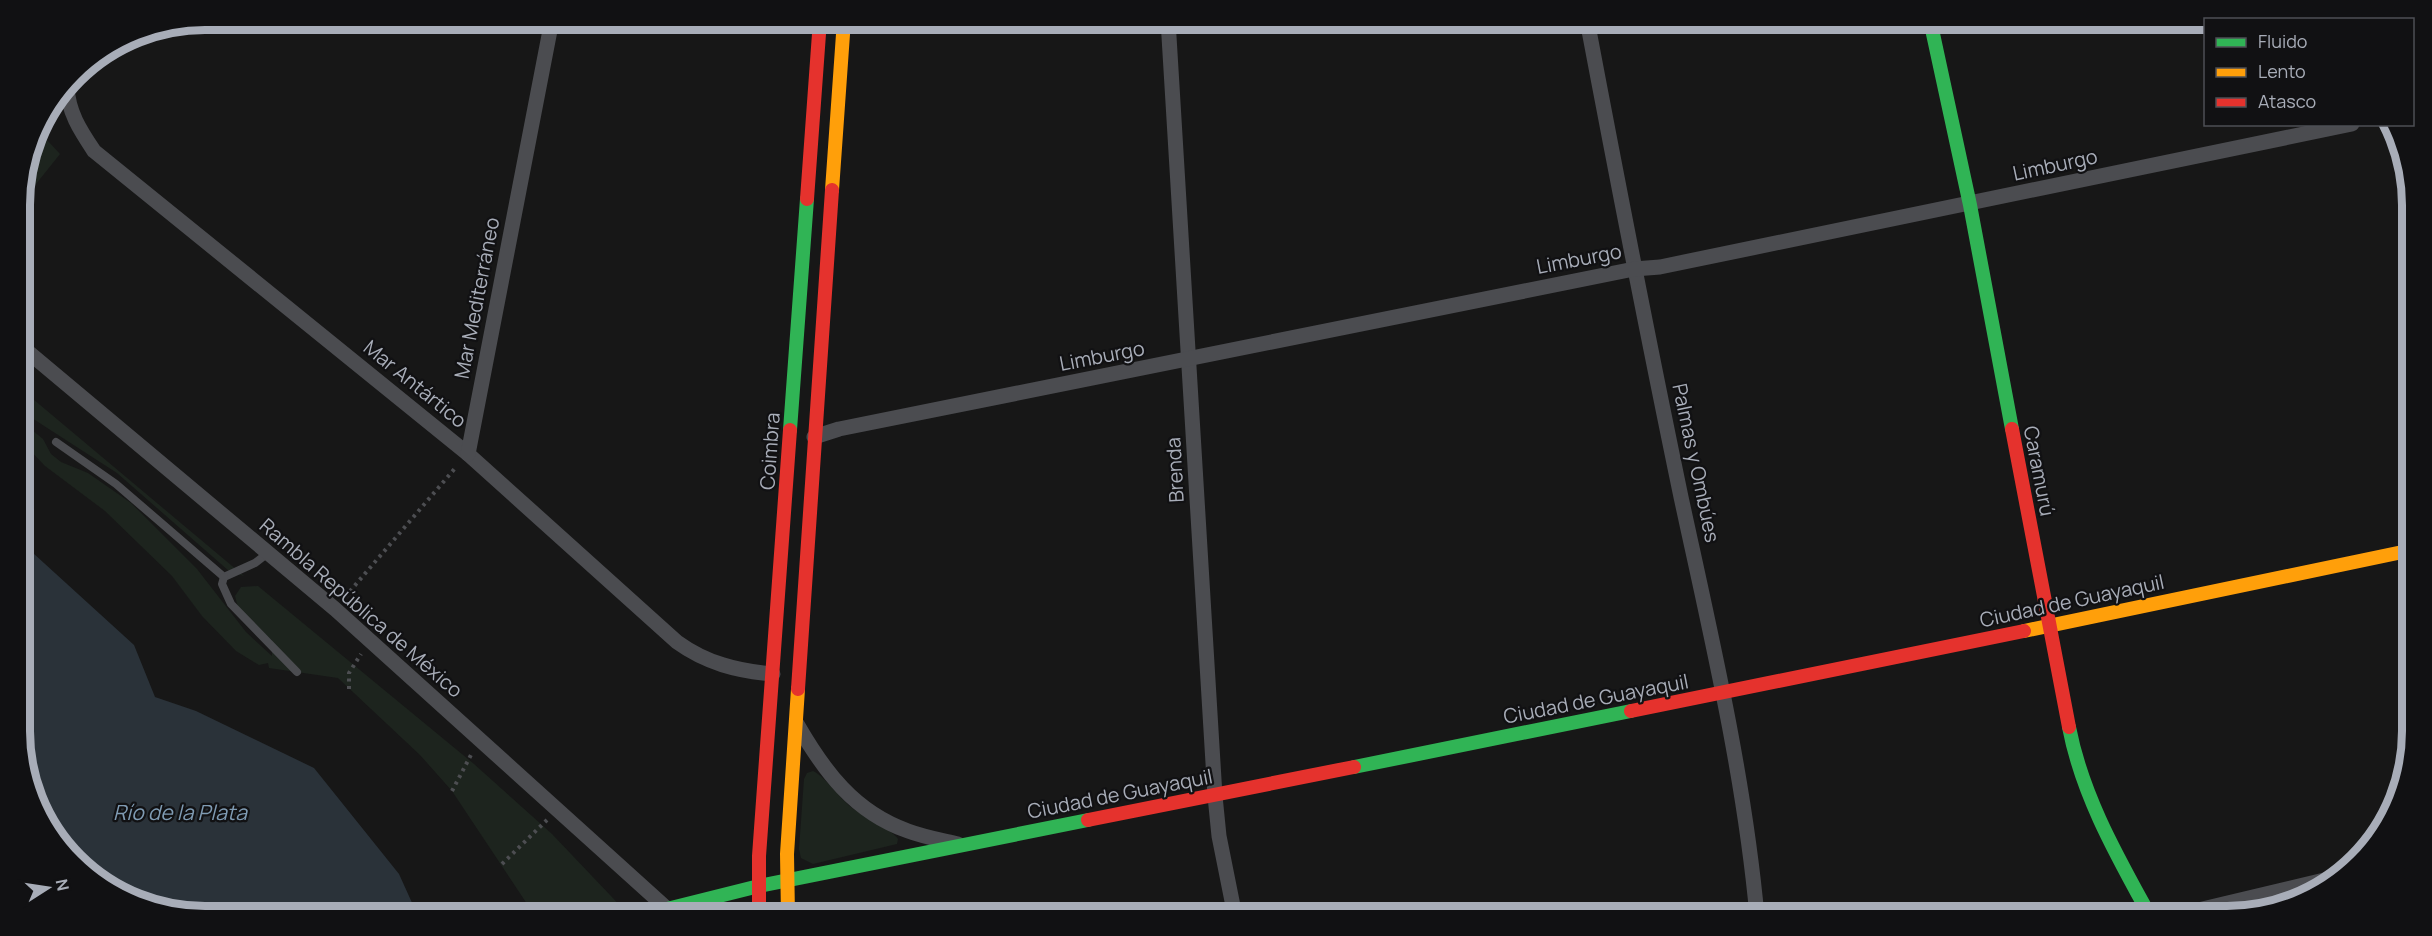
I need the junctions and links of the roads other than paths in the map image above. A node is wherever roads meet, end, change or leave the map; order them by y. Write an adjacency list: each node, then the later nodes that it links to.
1 (550, 30): 15 (street, Mar Mediterráneo)
2 (819, 30): 21 (main road, Coimbra)
3 (843, 30): 13 (main road)
4 (1169, 30): 12 (street, Brenda)
5 (1589, 30): 10 (street, Palmas y Ombúes)
6 (1932, 30): 9 (main road, Caramurú)
7 (68, 97): 15 (street, Mar Antártico)
8 (2343, 126): 9 (street, Limburgo)
9 (1970, 205): 10 (street, Limburgo); 19 (main road, Caramurú)
10 (1634, 269): 12 (street, Limburgo); 22 (street, Palmas y Ombúes)
11 (30, 354): 17 (street, Rambla República de México)
12 (1190, 360): 13 (street, Limburgo); 24 (street, Brenda)
13 (814, 437): 23 (main road)
14 (56, 442): 18 (lane)
15 (468, 454): 21 (street, Mar Antártico)
16 (2402, 552): 19 (main road, Ciudad de Guayaquil)
17 (268, 553): 18 (lane); 29 (street, Rambla República de México)
18 (224, 577): 20 (lane)
19 (2048, 626): 22 (main road, Ciudad de Guayaquil); 35 (main road, Caramurú)
20 (297, 672)
21 (773, 674): 28 (main road, Coimbra)
22 (1723, 693): 24 (main road, Ciudad de Guayaquil); 34 (street, Palmas y Ombúes)
23 (795, 722): 25 (street); 26 (main road)
24 (1215, 796): 25 (main road, Ciudad de Guayaquil); 33 (street, Brenda)
25 (963, 845): 26 (main road, Ciudad de Guayaquil)
26 (787, 881): 28 (main road); 32 (main road)
27 (2315, 882): 36 (street)
28 (759, 886): 30 (main road, Rambla República de México); 31 (main road, Coimbra)
29 (663, 906)
30 (694, 906)
31 (759, 906)
32 (788, 906)
33 (1233, 906)
34 (1756, 906)
35 (2144, 906)
36 (2215, 906)

